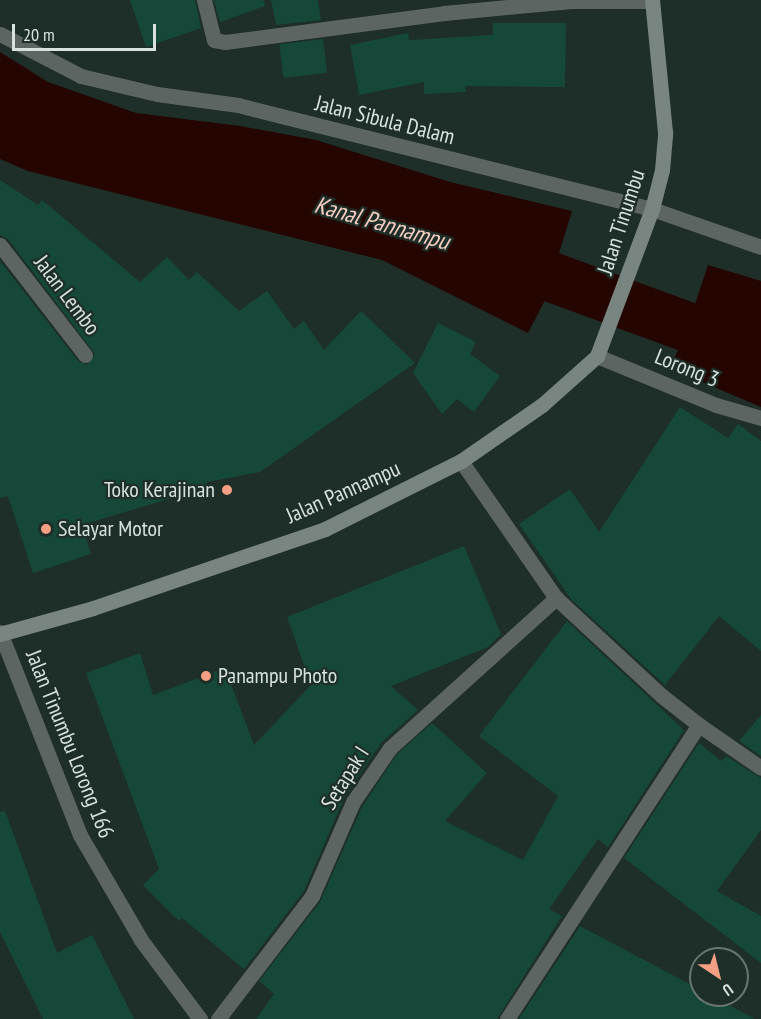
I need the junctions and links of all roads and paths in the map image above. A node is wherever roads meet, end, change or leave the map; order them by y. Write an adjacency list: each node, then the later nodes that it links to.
1 (204, 0): 2 (street)
2 (652, 1): 4 (main road, Jalan Tinumbu)
3 (0, 34): 4 (street, Jalan Sibula Dalam)
4 (652, 209): 6 (street, Jalan Sibula Dalam); 8 (main road, Jalan Tinumbu)
5 (0, 245): 7 (street, Jalan Lembo)
6 (761, 247)
7 (6, 265): 9 (street, Jalan Lembo)
8 (613, 314): 10 (main road, Jalan Pannampu)
9 (84, 355)
10 (597, 356): 11 (street, Lorong 3); 12 (main road, Jalan Pannampu)
11 (761, 418)
12 (461, 461): 13 (street); 14 (main road, Jalan Pannampu)
13 (556, 598): 15 (street); 18 (street, Setapak I)
14 (0, 633): 17 (street, Jalan Tinumbu Lorong 166)
15 (699, 725): 16 (street); 19 (street)
16 (761, 768)
17 (201, 1019)
18 (218, 1019)
19 (507, 1019)

